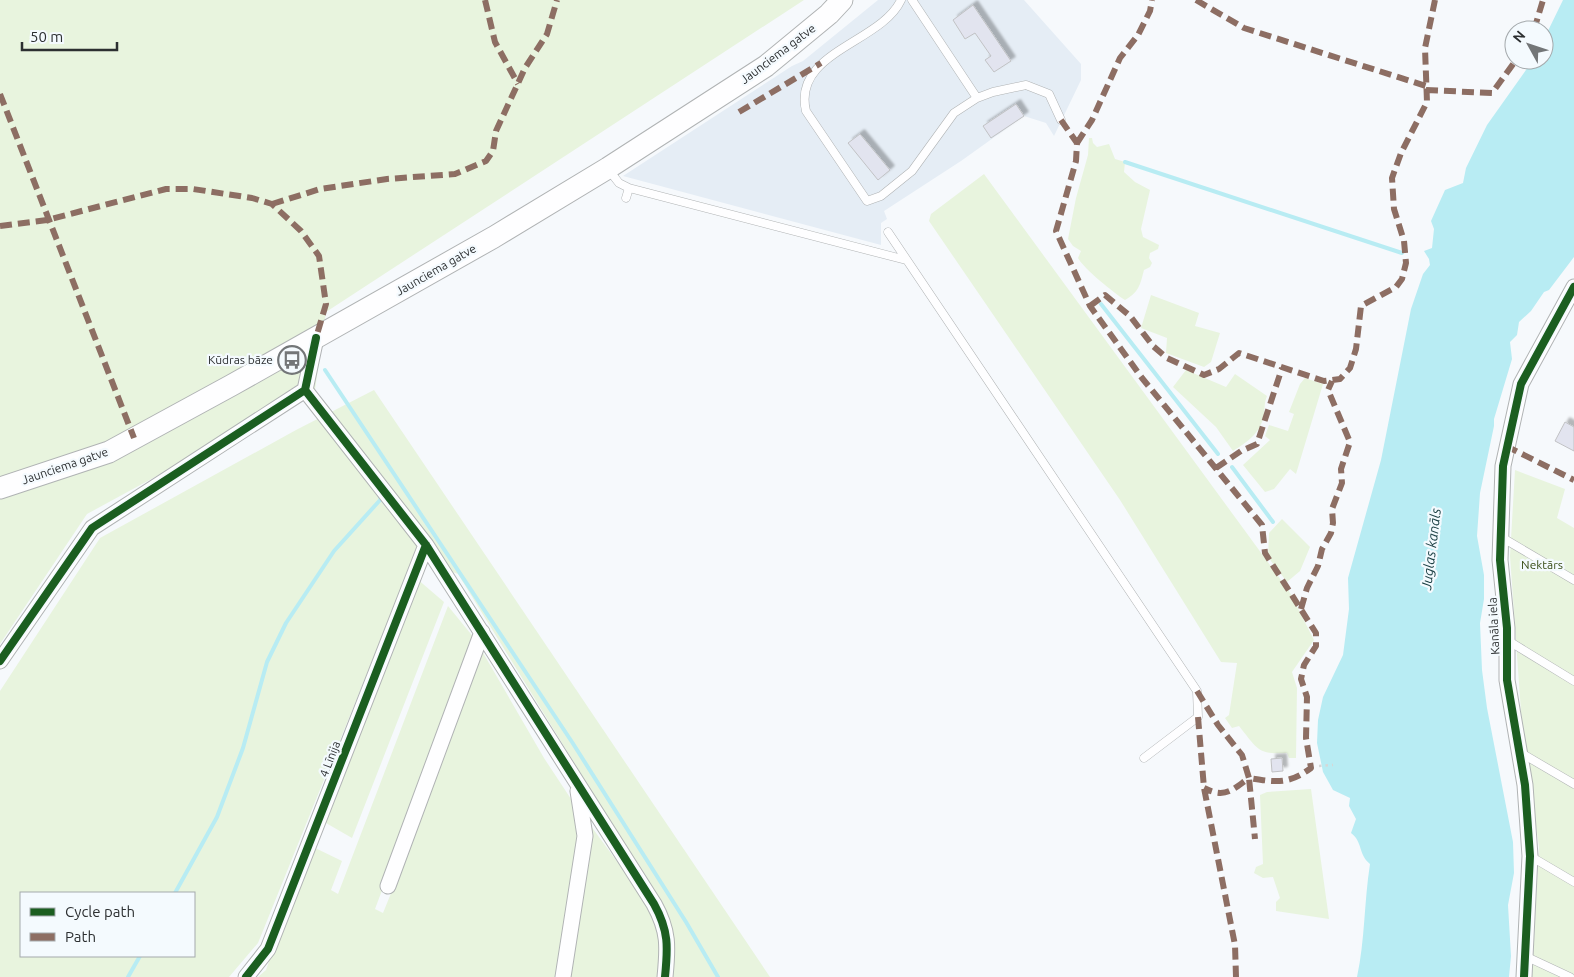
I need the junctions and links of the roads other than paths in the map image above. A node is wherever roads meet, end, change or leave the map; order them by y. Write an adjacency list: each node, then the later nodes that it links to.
1 (842, 0): 6 (main road, Jaunciema gatve)
2 (901, 0): 4 (lane)
3 (912, 0): 4 (lane)
4 (977, 98): 5 (lane)
5 (1061, 120)
6 (608, 168): 7 (lane); 12 (main road, Jaunciema gatve)
7 (629, 188): 8 (lane); 10 (lane)
8 (626, 198)
9 (888, 232): 10 (lane)
10 (906, 260): 23 (lane)
11 (1574, 288): 15 (street, Kanāla iela)
12 (316, 338): 13 (street); 14 (main road, Jaunciema gatve)
13 (305, 390): 16 (street); 20 (street)
14 (0, 488)
15 (1501, 536): 17 (lane); 19 (street, Kanāla iela)
16 (426, 545): 18 (street); 30 (street, 4 Līnija)
17 (1574, 580)
18 (482, 632): 25 (street); 28 (street)
19 (1507, 640): 21 (lane); 22 (street, Kanāla iela)
20 (0, 661)
21 (1574, 681)
22 (1519, 752): 24 (lane); 26 (street, Kanāla iela)
23 (1144, 758)
24 (1574, 784)
25 (577, 785): 31 (street); 32 (street)
26 (1530, 856): 27 (lane); 29 (street, Kanāla iela)
27 (1574, 882)
28 (388, 886)
29 (1525, 956): 33 (street, Kanāla iela); 34 (lane)
30 (246, 977)
31 (563, 977)
32 (665, 977)
33 (1524, 977)
34 (1570, 977)

